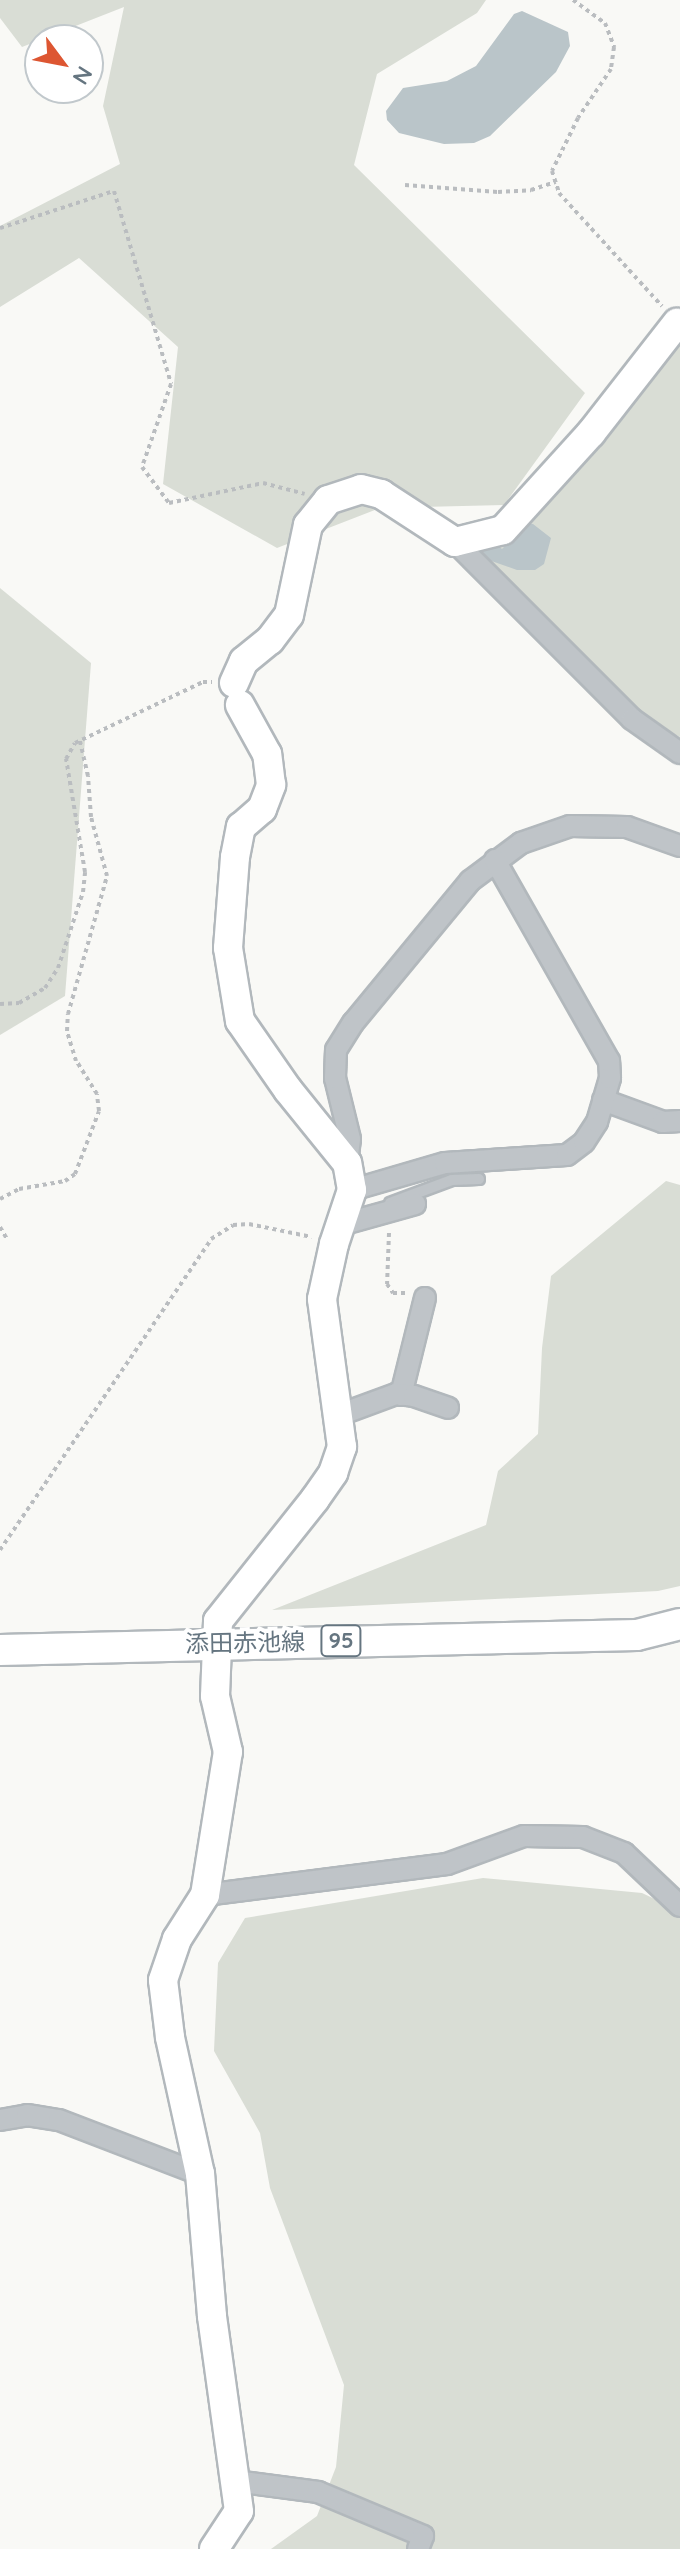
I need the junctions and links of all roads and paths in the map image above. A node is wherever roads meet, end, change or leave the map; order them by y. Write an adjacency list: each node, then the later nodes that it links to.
1 (573, 0): 2 (path)
2 (556, 182): 3 (path); 5 (path)
3 (405, 185)
4 (0, 228): 6 (path)
5 (678, 322): 7 (street)
6 (328, 500): 7 (street); 8 (street)
7 (455, 542): 10 (street)
8 (237, 694): 9 (path); 16 (street)
9 (80, 741): 13 (path); 18 (path)
10 (680, 753)
11 (680, 846): 12 (street)
12 (495, 860): 14 (street); 16 (street)
13 (0, 1004)
14 (603, 1100): 15 (street); 16 (street)
15 (680, 1121)
16 (350, 1177): 22 (street)
17 (479, 1179): 22 (lane)
18 (0, 1199)
19 (415, 1204): 20 (street)
20 (390, 1210): 22 (street); 24 (path)
21 (0, 1227): 23 (path)
22 (344, 1229): 27 (street); 28 (path)
23 (7, 1239)
24 (425, 1298): 25 (street)
25 (401, 1395): 26 (street); 27 (street)
26 (448, 1408)
27 (339, 1415): 30 (street)
28 (0, 1550)
29 (680, 1624): 30 (main road, 添田赤池線 / 95)
30 (215, 1643): 31 (main road, 添田赤池線 / 95); 32 (street)
31 (0, 1650)
32 (205, 1895): 33 (street); 35 (street)
33 (680, 1906)
34 (0, 2120): 35 (street)
35 (200, 2174): 36 (street)
36 (235, 2481): 37 (street); 38 (street)
37 (214, 2549)
38 (418, 2549)

